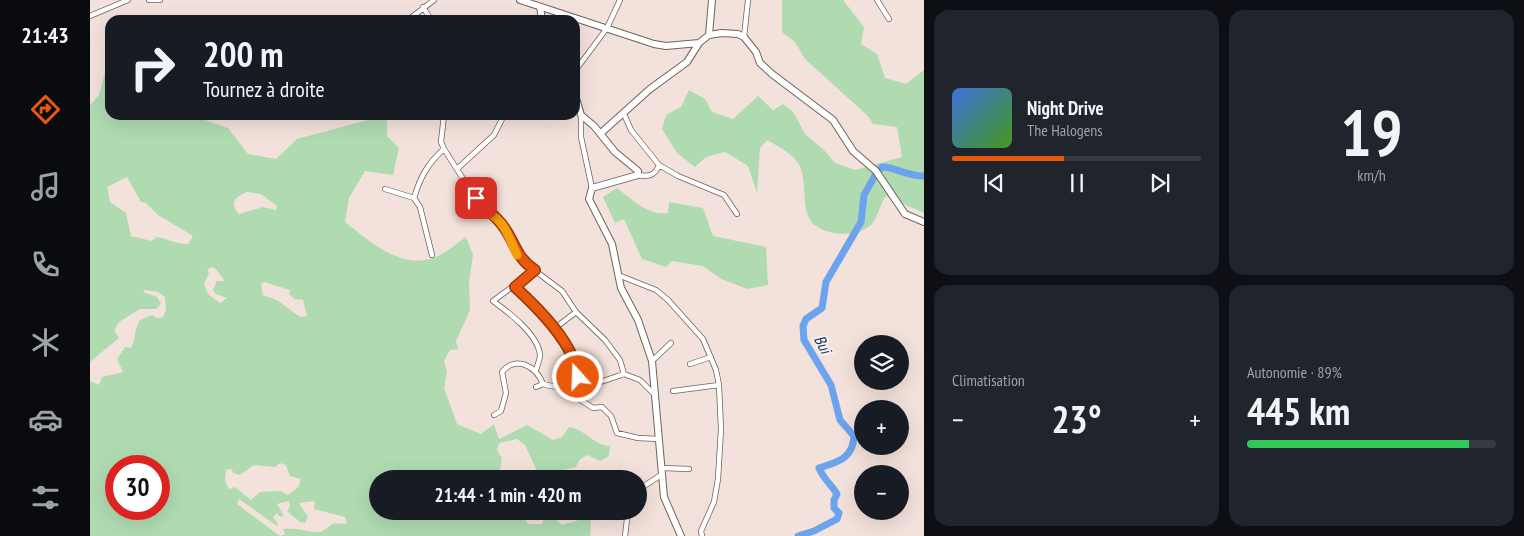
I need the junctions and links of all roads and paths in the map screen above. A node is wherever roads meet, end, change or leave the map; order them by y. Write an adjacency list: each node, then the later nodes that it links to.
1 (128, 0): 16 (street)
2 (149, 0): 3 (street)
3 (160, 0)
4 (434, 0): 10 (street)
5 (520, 0): 11 (street)
6 (620, 0): 19 (street)
7 (712, 0): 20 (street)
8 (748, 0): 21 (street)
9 (877, 0): 17 (street)
10 (423, 7): 12 (street); 13 (street)
11 (540, 7): 14 (street); 15 (street)
12 (414, 15)
13 (428, 15)
14 (541, 15)
15 (566, 15)
16 (90, 16)
17 (889, 19)
18 (580, 20): 19 (street)
19 (607, 28): 22 (street); 23 (street)
20 (709, 35): 21 (street); 22 (street)
21 (744, 37): 38 (street)
22 (699, 43): 25 (street)
23 (580, 64)
24 (580, 112): 26 (street)
25 (624, 114): 29 (street); 31 (street)
26 (581, 115): 29 (street); 34 (street)
27 (443, 120): 30 (street)
28 (502, 120): 32 (street)
29 (601, 133): 33 (street)
30 (444, 149): 32 (street); 36 (street)
31 (659, 165): 33 (street); 37 (street)
32 (457, 169): 40 (street)
33 (638, 175): 34 (street)
34 (592, 188): 41 (street)
35 (385, 189): 36 (street)
36 (414, 198): 39 (street)
37 (738, 214)
38 (924, 222)
39 (432, 254)
40 (535, 270): 42 (street); 43 (street)
41 (618, 276): 46 (street); 47 (street)
42 (515, 287): 44 (street); 49 (street)
43 (576, 312): 44 (street); 50 (street)
44 (555, 328): 53 (street)
45 (671, 342): 47 (street)
46 (711, 357): 48 (street); 52 (street)
47 (652, 361): 57 (street)
48 (690, 364)
49 (536, 370): 51 (street); 58 (street)
50 (624, 374): 53 (street); 57 (street)
51 (543, 384): 54 (street); 55 (street)
52 (719, 384): 56 (street); 66 (street)
53 (581, 386): 55 (street)
54 (536, 387)
55 (564, 389): 59 (street)
56 (673, 391)
57 (655, 395): 59 (street)
58 (494, 415)
59 (660, 439): 61 (street)
60 (689, 469): 61 (street)
61 (662, 471): 62 (street); 65 (street)
62 (647, 483)
63 (627, 520): 64 (street)
64 (625, 536)
65 (681, 536)
66 (702, 536)

